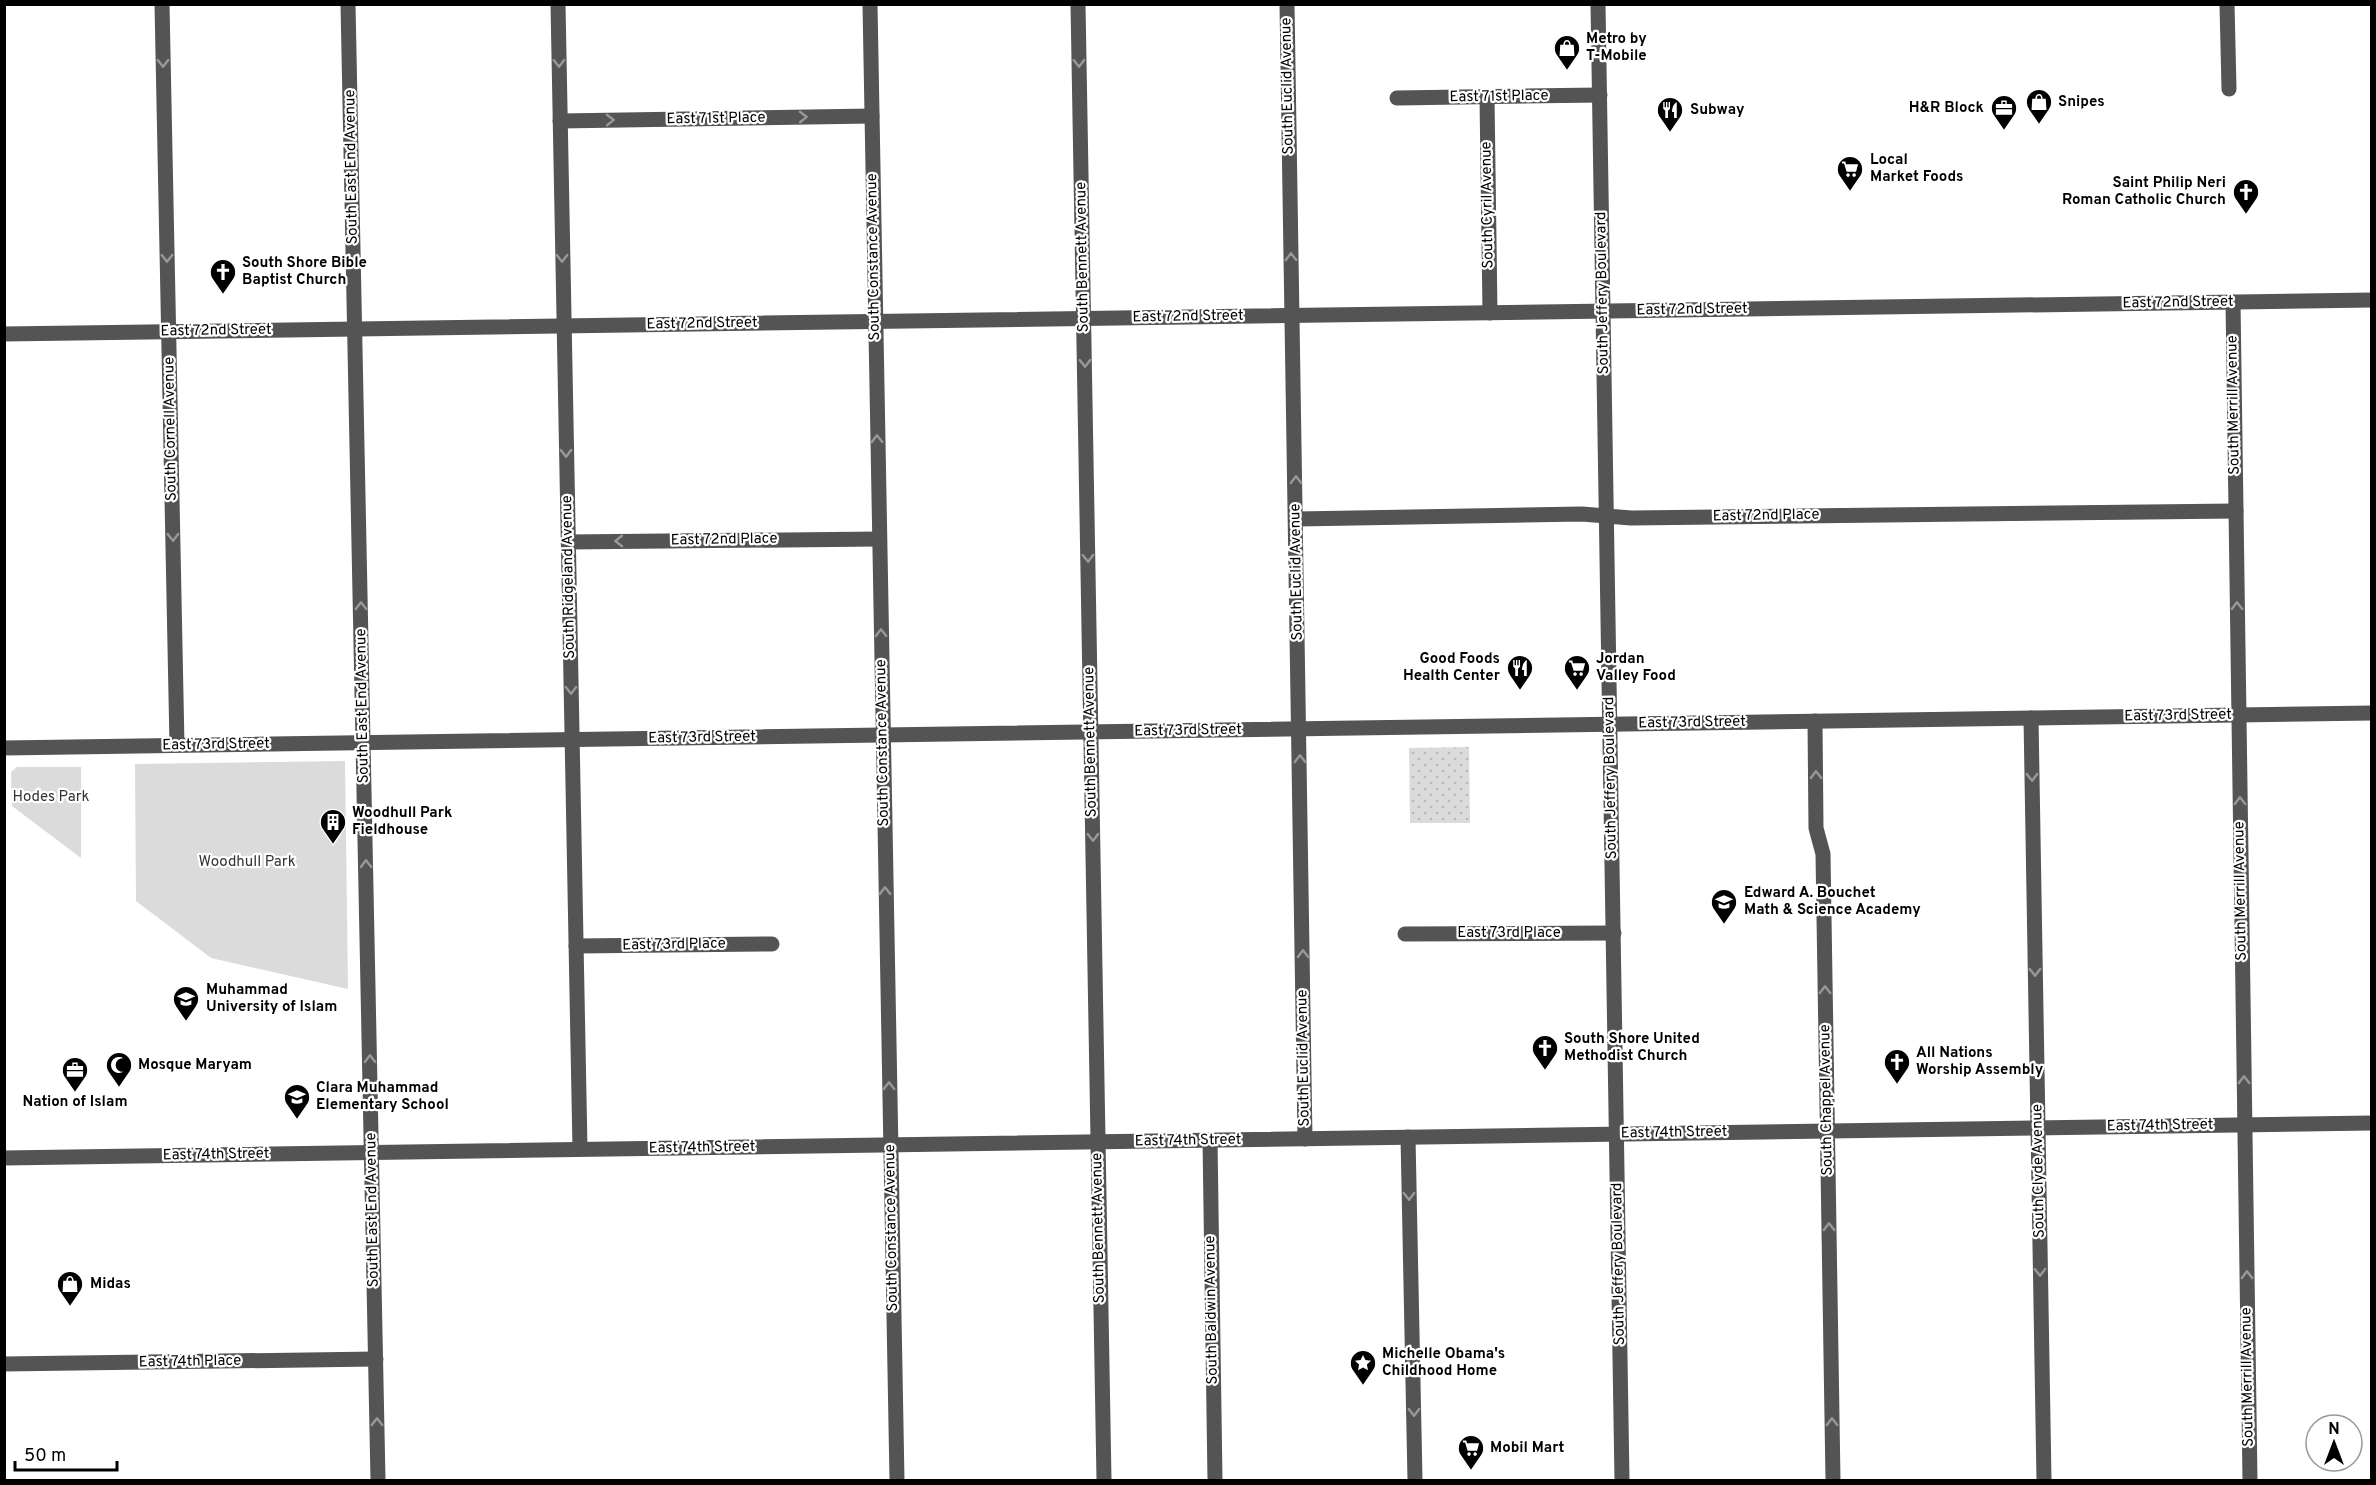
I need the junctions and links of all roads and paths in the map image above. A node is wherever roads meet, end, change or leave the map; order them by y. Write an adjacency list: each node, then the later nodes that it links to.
1 (162, 4): 24 (street, South Cornell Avenue, one-way to 24)
2 (348, 4): 23 (street, South East End Avenue)
3 (558, 4): 14 (street, South Ridgeland Avenue, one-way to 14)
4 (870, 4): 13 (street, South Constance Avenue)
5 (1078, 4): 20 (street, South Bennett Avenue, one-way to 20)
6 (1287, 4): 19 (street, South Euclid Avenue, one-way to 6)
7 (1598, 4): 10 (street, South Jeffery Boulevard)
8 (2227, 4): 9 (street)
9 (2229, 89)
10 (1600, 95): 11 (street, East 71st Place); 17 (street, South Jeffery Boulevard)
11 (1487, 97): 12 (street, East 71st Place); 18 (street, South Cyril Avenue)
12 (1398, 98)
13 (872, 116): 14 (street, East 71st Place, one-way to 13); 21 (street, South Constance Avenue)
14 (560, 121): 22 (street, South Ridgeland Avenue, one-way to 22)
15 (2372, 300): 16 (street, East 72nd Street)
16 (2233, 302): 17 (street, East 72nd Street); 26 (street, South Merrill Avenue)
17 (1604, 311): 18 (street, East 72nd Street); 27 (street, South Jeffery Boulevard)
18 (1490, 312): 19 (street, East 72nd Street)
19 (1292, 315): 20 (street, East 72nd Street); 28 (street, South Euclid Avenue, one-way to 19)
20 (1084, 318): 21 (street, East 72nd Street); 37 (street, South Bennett Avenue, one-way to 37)
21 (875, 321): 22 (street, East 72nd Street); 29 (street, South Constance Avenue, one-way to 21)
22 (564, 326): 23 (street, East 72nd Street); 30 (street, South Ridgeland Avenue, one-way to 30)
23 (356, 329): 24 (street, East 72nd Street); 40 (street, South East End Avenue, one-way to 23)
24 (169, 332): 25 (street, East 72nd Street); 41 (street, South Cornell Avenue, one-way to 41)
25 (4, 334)
26 (2236, 511): 27 (street, East 72nd Place); 32 (street, South Merrill Avenue, one-way to 26)
27 (1606, 516): 28 (street, East 72nd Place); 35 (street, South Jeffery Boulevard)
28 (1297, 519): 36 (street, South Euclid Avenue)
29 (879, 539): 30 (street, East 72nd Place, one-way to 30); 38 (street, South Constance Avenue, one-way to 29)
30 (568, 542): 39 (street, South Ridgeland Avenue, one-way to 39)
31 (2372, 713): 32 (street, East 73rd Street)
32 (2239, 716): 33 (street, East 73rd Street); 48 (street, South Merrill Avenue, one-way to 32)
33 (2031, 718): 34 (street, East 73rd Street); 49 (street, South Clyde Avenue, one-way to 49)
34 (1815, 721): 35 (street, East 73rd Street); 50 (street, South Chappel Avenue, one-way to 34)
35 (1611, 724): 36 (street, East 73rd Street); 43 (street, South Jeffery Boulevard)
36 (1300, 729): 37 (street, East 73rd Street); 53 (street, South Euclid Avenue, one-way to 36)
37 (1091, 732): 38 (street, East 73rd Street); 55 (street, South Bennett Avenue, one-way to 55)
38 (882, 735): 39 (street, East 73rd Street); 56 (street, South Constance Avenue, one-way to 38)
39 (572, 740): 40 (street, East 73rd Street); 46 (street, South Ridgeland Avenue)
40 (364, 742): 41 (street, East 73rd Street); 58 (street, South East End Avenue, one-way to 40)
41 (177, 745): 42 (street, East 73rd Street)
42 (4, 748)
43 (1614, 933): 44 (street, East 73rd Place); 51 (street, South Jeffery Boulevard)
44 (1405, 934)
45 (772, 944): 46 (street, East 73rd Place)
46 (576, 946): 57 (street, South Ridgeland Avenue)
47 (2372, 1123): 48 (street, East 74th Street)
48 (2245, 1125): 49 (street, East 74th Street); 70 (street, South Merrill Avenue, one-way to 48)
49 (2038, 1128): 50 (street, East 74th Street); 69 (street, South Clyde Avenue, one-way to 69)
50 (1828, 1131): 51 (street, East 74th Street); 68 (street, South Chappel Avenue, one-way to 50)
51 (1617, 1134): 52 (street, East 74th Street); 67 (street, South Jeffery Boulevard)
52 (1408, 1137): 53 (street, East 74th Street); 66 (street, one-way to 66)
53 (1305, 1139): 54 (street, East 74th Street)
54 (1210, 1140): 55 (street, East 74th Street); 65 (street, South Baldwin Avenue)
55 (1097, 1142): 56 (street, East 74th Street); 64 (street, South Bennett Avenue)
56 (890, 1145): 57 (street, East 74th Street); 63 (street, South Constance Avenue)
57 (580, 1149): 58 (street, East 74th Street)
58 (372, 1153): 59 (street, East 74th Street); 60 (street, South East End Avenue)
59 (4, 1158)
60 (376, 1359): 61 (street, East 74th Place); 62 (street, South East End Avenue, one-way to 60)
61 (4, 1365)
62 (378, 1480)
63 (897, 1480)
64 (1104, 1480)
65 (1215, 1480)
66 (1415, 1480)
67 (1623, 1480)
68 (1833, 1480)
69 (2044, 1480)
70 (2250, 1480)

